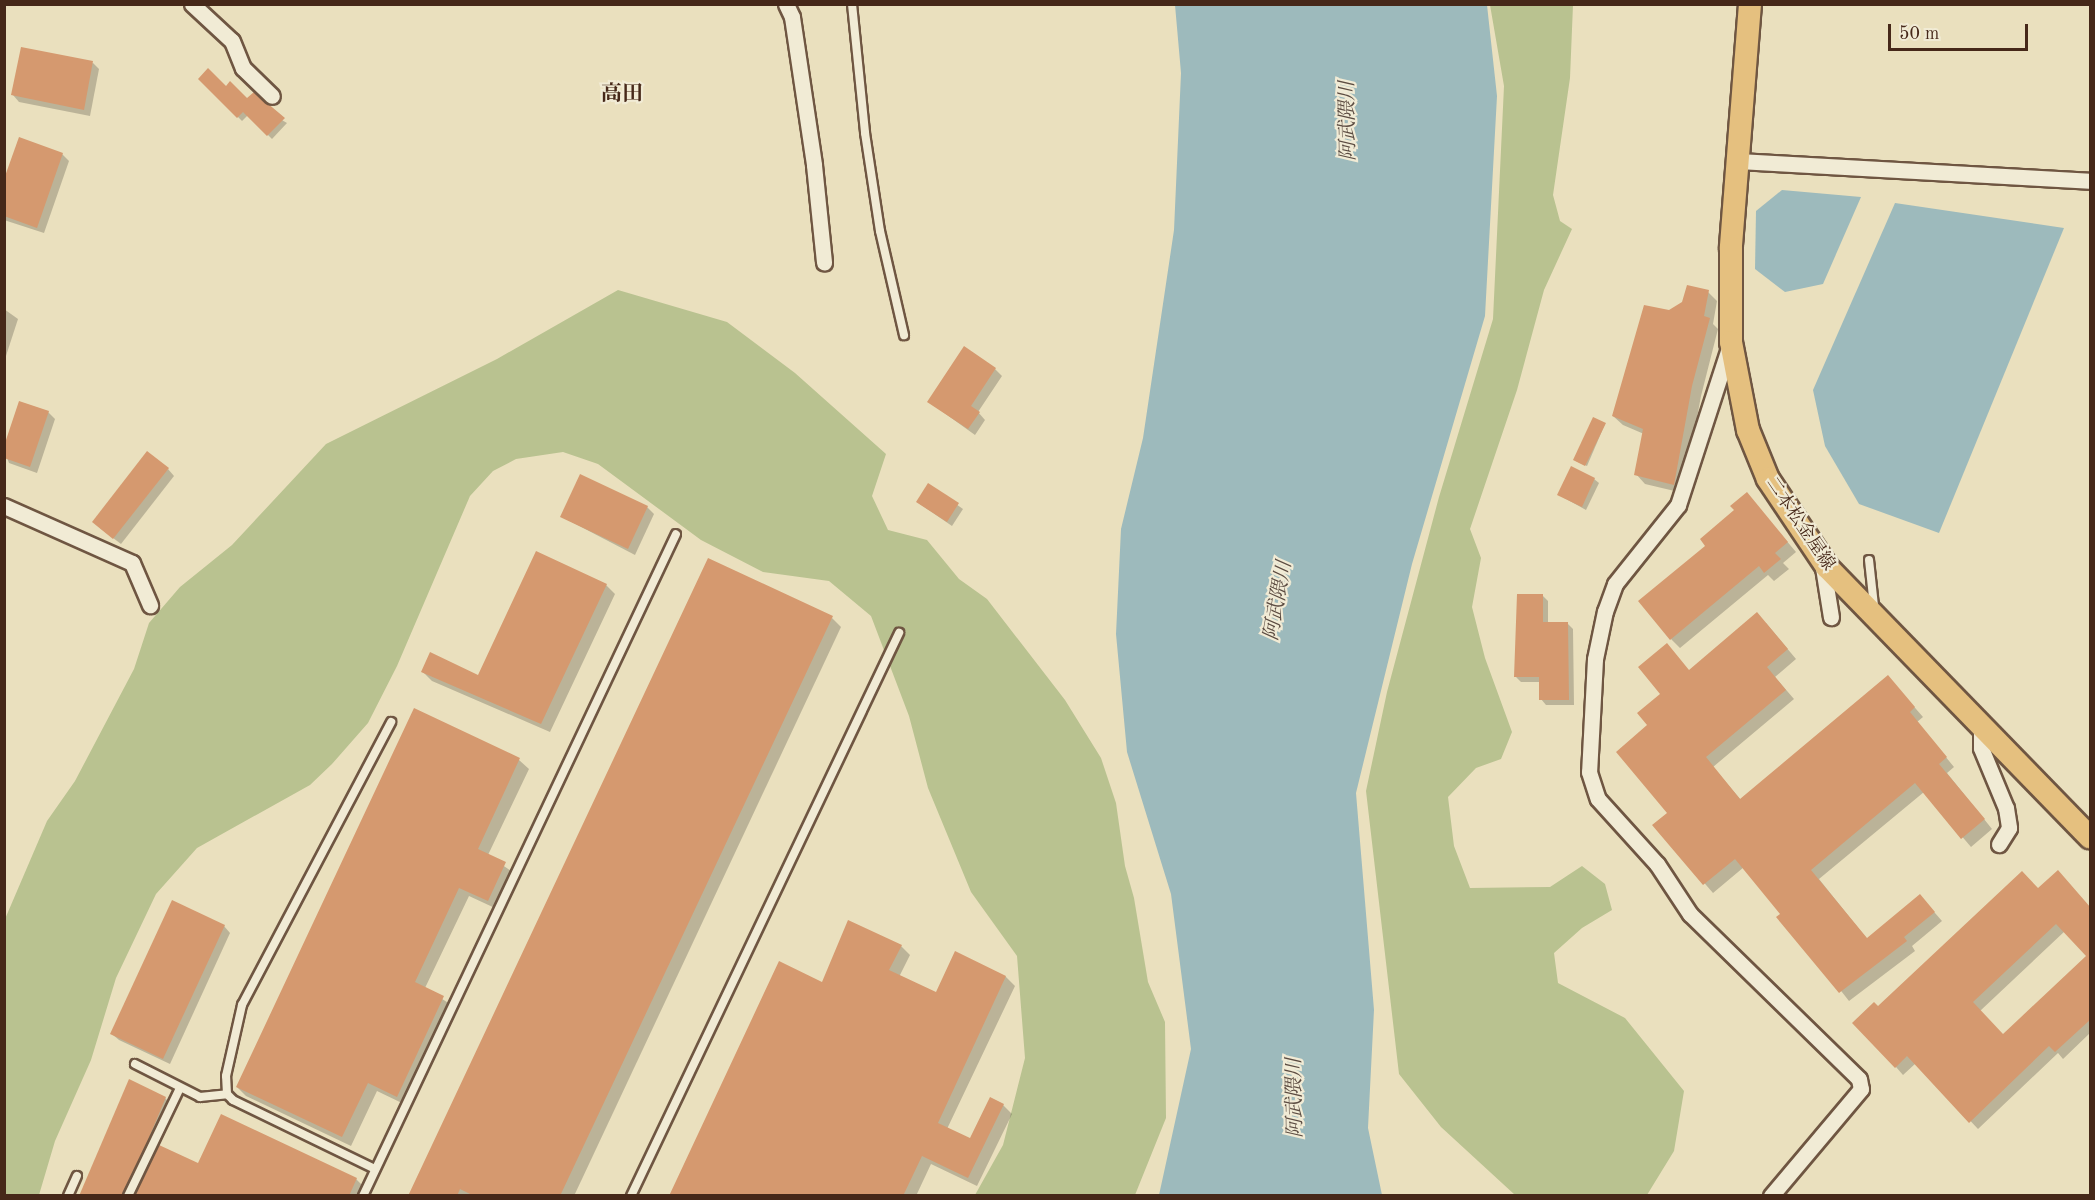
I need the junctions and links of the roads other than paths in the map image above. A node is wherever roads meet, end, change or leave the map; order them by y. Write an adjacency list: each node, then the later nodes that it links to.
1 (192, 4): 5 (street)
2 (786, 4): 8 (street)
3 (852, 4): 9 (lane)
4 (1750, 4): 6 (main road, 二本松金屋線)
5 (272, 96)
6 (1737, 162): 7 (street); 10 (main road, 二本松金屋線)
7 (2091, 181)
8 (824, 262)
9 (904, 335)
10 (1731, 342): 13 (main road, 二本松金屋線); 32 (street)
11 (4, 506): 15 (street)
12 (676, 534): 26 (lane)
13 (1821, 559): 16 (street); 17 (main road, 二本松金屋線)
14 (1869, 560): 17 (lane)
15 (150, 605)
16 (1831, 617)
17 (1876, 619): 20 (main road, 二本松金屋線)
18 (899, 633): 31 (lane)
19 (391, 722): 25 (lane)
20 (1981, 727): 21 (main road, 二本松金屋線); 22 (street)
21 (2091, 837)
22 (1999, 844)
23 (135, 1064): 24 (lane)
24 (180, 1088): 25 (lane); 29 (lane)
25 (227, 1094): 26 (lane)
26 (375, 1169): 30 (lane)
27 (76, 1176): 28 (lane)
28 (68, 1196)
29 (128, 1196)
30 (363, 1196)
31 (631, 1196)
32 (1771, 1196)

